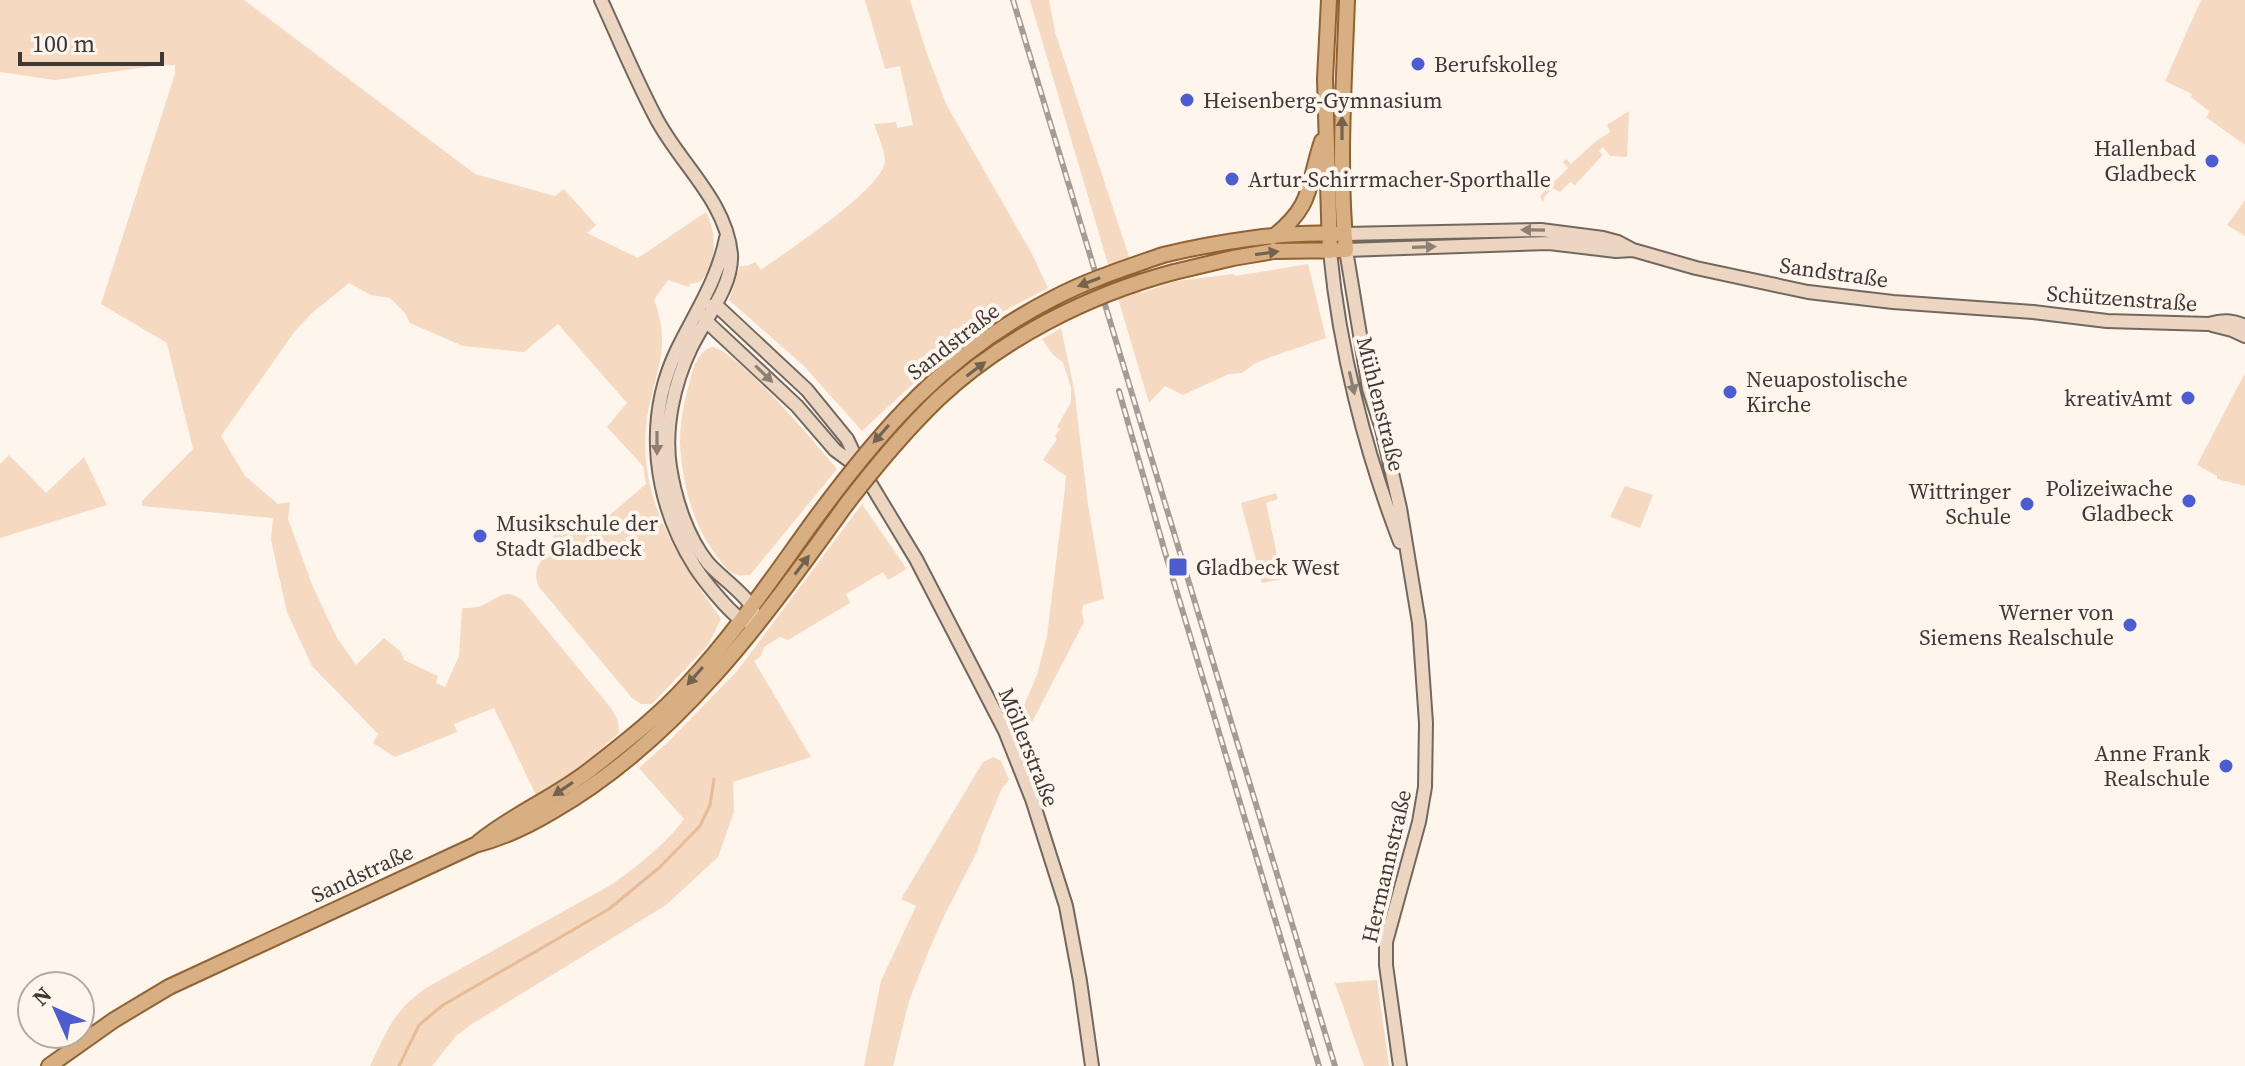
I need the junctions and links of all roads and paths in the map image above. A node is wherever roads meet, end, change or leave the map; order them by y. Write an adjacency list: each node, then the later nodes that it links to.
1 (601, 0): 7 (main road)
2 (1329, 0): 4 (main road)
3 (1347, 0): 5 (main road, one-way to 3)
4 (1326, 132): 5 (main road); 6 (main road)
5 (1337, 234): 6 (main road, Sandstraße); 8 (main road); 9 (main road, Sandstraße, one-way to 5); 10 (main road)
6 (1273, 237): 20 (main road, Sandstraße, one-way to 20, bridge)
7 (726, 238): 11 (main road); 12 (main road)
8 (1346, 250): 9 (main road, Sandstraße, one-way to 9); 10 (main road, Sandstraße); 19 (main road, Mühlenstraße)
9 (1633, 250): 13 (main road, Sandstraße)
10 (1330, 251): 19 (main road, Mühlenstraße, one-way to 19); 22 (main road, Sandstraße, one-way to 10, bridge)
11 (716, 305): 12 (main road); 14 (main road); 18 (main road, Möllerstraße)
12 (701, 306): 14 (main road, Möllerstraße); 21 (main road, one-way to 21)
13 (2033, 312): 15 (main road, Schützenstraße)
14 (706, 321): 18 (main road, Möllerstraße, one-way to 18); 20 (main road)
15 (2209, 324): 16 (main road, Schützenstraße); 17 (main road, Schützenstraße)
16 (2245, 326)
17 (2245, 336)
18 (861, 468): 26 (main road, Möllerstraße)
19 (1408, 563): 23 (main road, Mühlenstraße)
20 (751, 606): 21 (main road, Sandstraße); 22 (main road)
21 (741, 620): 22 (main road); 24 (main road, Sandstraße, one-way to 24)
22 (757, 623): 24 (main road, Sandstraße)
23 (1426, 723): 27 (main road, Hermannstraße)
24 (475, 845): 25 (main road, Sandstraße)
25 (49, 1066)
26 (1092, 1066)
27 (1400, 1066)

